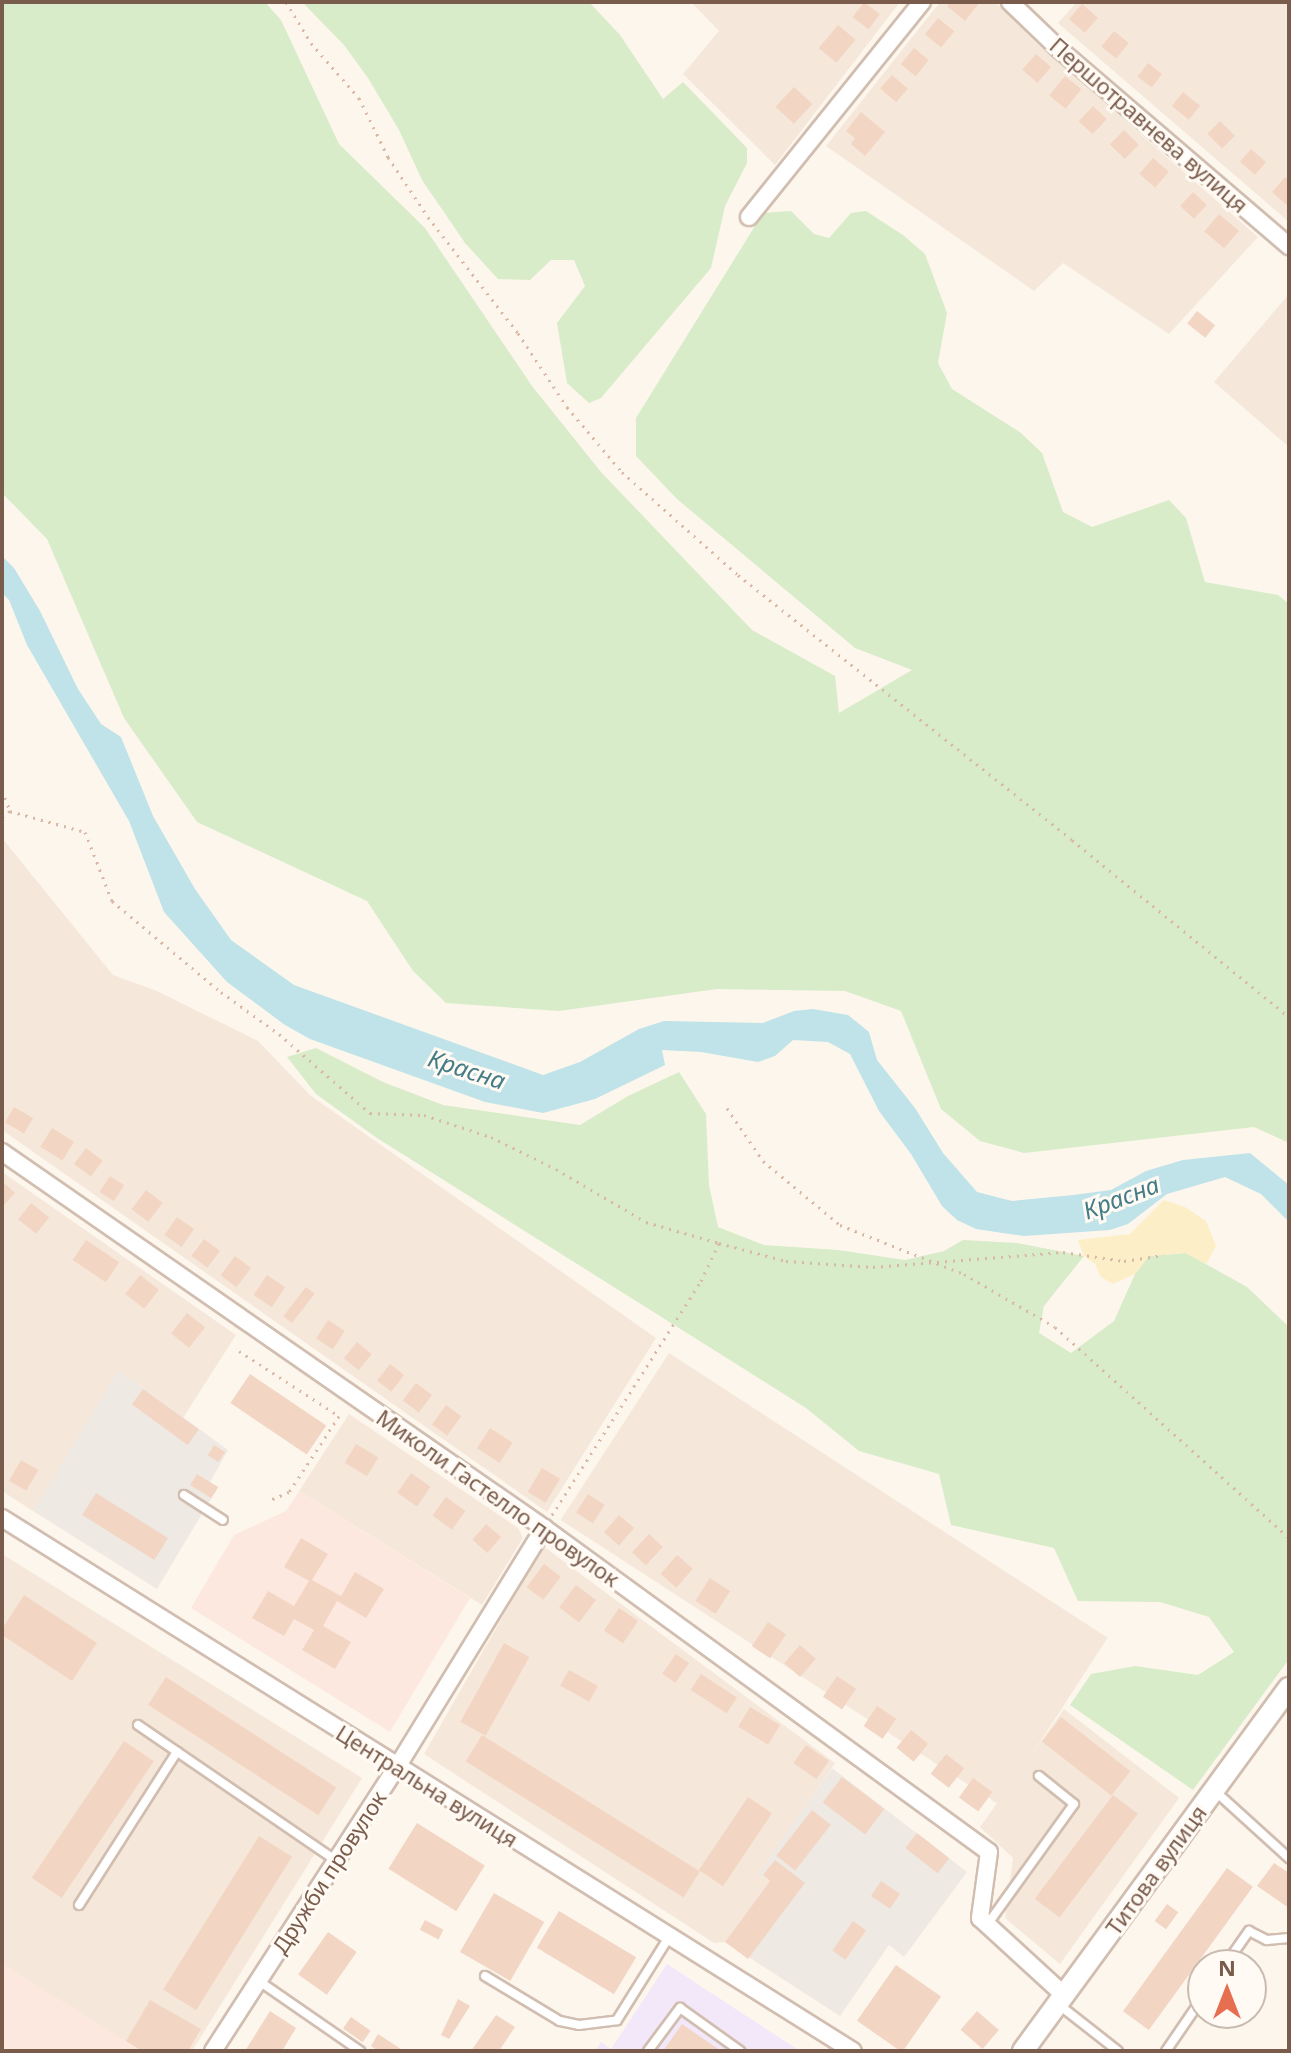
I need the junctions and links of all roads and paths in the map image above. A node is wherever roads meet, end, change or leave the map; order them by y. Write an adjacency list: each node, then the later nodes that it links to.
1 (286, 2): 9 (path)
2 (922, 2): 4 (street)
3 (1010, 2): 5 (street, Першотравнева вулиця)
4 (749, 217)
5 (1289, 246)
6 (2, 790): 7 (path)
7 (10, 811): 8 (path); 12 (path)
8 (2, 817)
9 (1289, 1017)
10 (727, 1108): 20 (path)
11 (2, 1152): 19 (street, Миколи Гастелло провулок)
12 (719, 1243): 13 (path); 19 (path)
13 (1164, 1255)
14 (239, 1351): 16 (path)
15 (184, 1495): 18 (lane)
16 (270, 1500)
17 (2, 1518): 24 (street, Центральна вулиця)
18 (223, 1520)
19 (544, 1528): 24 (street, Дружби провулок); 30 (street, Миколи Гастелло провулок)
20 (1289, 1538)
21 (1289, 1688): 26 (street, Титова вулиця)
22 (138, 1725): 23 (lane)
23 (177, 1752): 28 (lane); 29 (lane)
24 (397, 1767): 28 (street, Дружби провулок); 31 (street, Центральна вулиця)
25 (1039, 1776): 30 (lane)
26 (1214, 1791): 27 (lane); 36 (street, Титова вулиця)
27 (1289, 1858)
28 (335, 1860): 35 (street, Дружби провулок)
29 (79, 1905)
30 (987, 1925): 36 (street)
31 (669, 1937): 34 (lane); 42 (street, Центральна вулиця)
32 (1289, 1938): 33 (lane)
33 (1236, 1949)
34 (485, 1976)
35 (259, 1980): 38 (street, Дружби провулок); 39 (lane)
36 (1061, 2000): 43 (street, Титова вулиця); 44 (lane)
37 (1187, 2020): 45 (lane)
38 (213, 2051)
39 (360, 2051)
40 (648, 2051): 41 (lane)
41 (740, 2051)
42 (853, 2051)
43 (1023, 2051)
44 (1118, 2051)
45 (1166, 2051)

